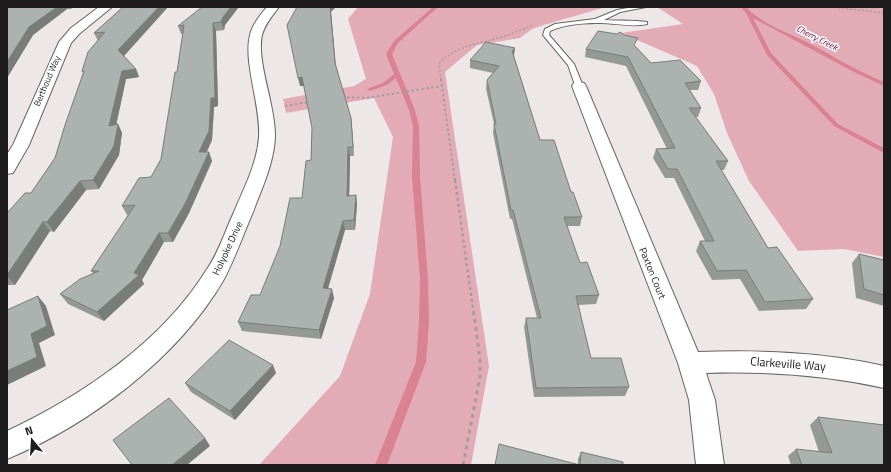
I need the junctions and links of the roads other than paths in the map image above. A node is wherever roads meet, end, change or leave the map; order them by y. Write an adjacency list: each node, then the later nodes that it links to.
1 (106, 7): 7 (street, Berthoud Way)
2 (273, 7): 10 (street, Holyoke Drive)
3 (643, 7): 4 (lane)
4 (596, 21): 5 (lane); 6 (lane)
5 (645, 23)
6 (579, 86): 8 (street, Paxton Court)
7 (7, 169)
8 (690, 363): 9 (street, Clarkeville Way); 11 (street, Paxton Court)
9 (884, 377)
10 (7, 445)
11 (710, 465)

